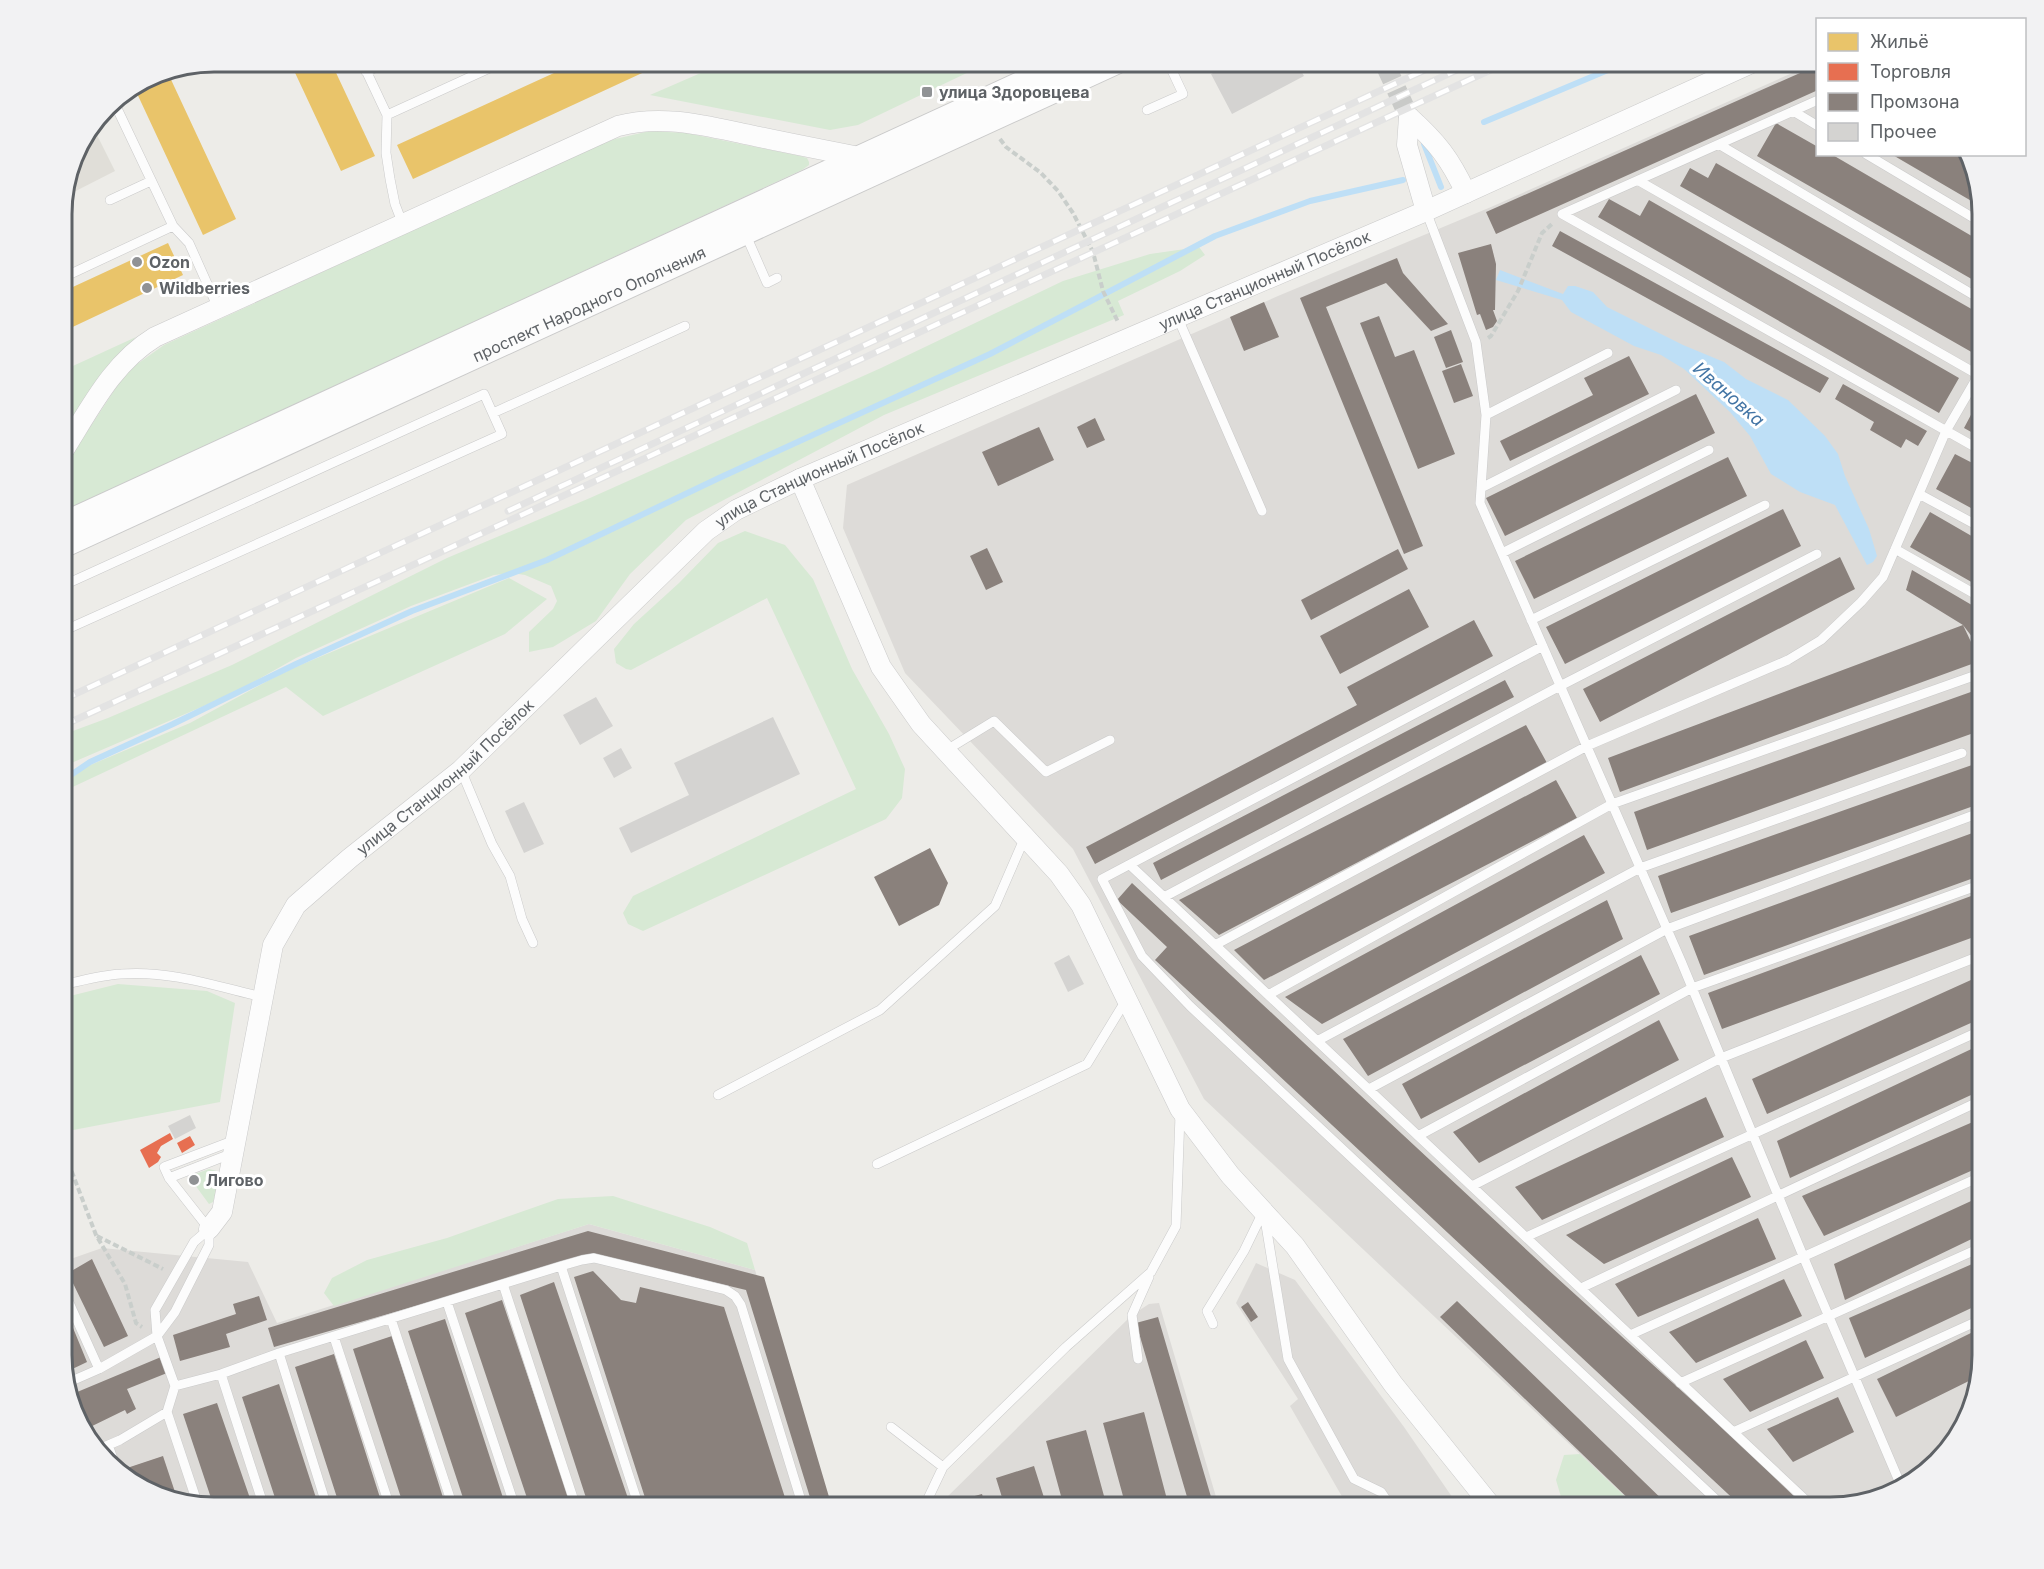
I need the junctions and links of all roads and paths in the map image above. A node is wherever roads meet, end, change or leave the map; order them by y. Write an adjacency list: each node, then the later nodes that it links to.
1 (366, 72): 11 (lane)
2 (481, 72): 11 (lane)
3 (1060, 72): 6 (street, проспект Народного Ополчения)
4 (1173, 72): 9 (lane)
5 (1732, 72): 19 (street, улица Станционный Посёлок)
6 (1038, 76): 16 (street, проспект Народного Ополчения); 26 (street, проспект Народного Ополчения)
7 (1816, 101): 10 (lane)
8 (118, 110): 17 (lane)
9 (1147, 110)
10 (1793, 111): 12 (lane); 14 (lane)
11 (387, 115): 24 (lane)
12 (1816, 125)
13 (998, 136): 30 (path)
14 (1720, 145): 18 (lane); 29 (lane)
15 (1869, 156): 23 (lane)
16 (859, 157): 24 (street); 50 (street, проспект Народного Ополчения)
17 (151, 181): 20 (lane); 25 (lane)
18 (1639, 181): 22 (lane); 36 (lane)
19 (1466, 193): 21 (street, улица Станционный Посёлок); 21 (street)
20 (110, 200)
21 (1426, 211): 32 (street, улица Станционный Посёлок); 34 (lane)
22 (1562, 214): 34 (path); 41 (lane)
23 (1972, 217)
24 (403, 225): 31 (street)
25 (173, 226): 27 (lane); 31 (lane)
26 (745, 233): 28 (lane); 52 (street, проспект Народного Ополчения)
27 (72, 273)
28 (777, 278)
29 (1972, 294)
30 (1110, 305)
31 (218, 308): 42 (street)
32 (1177, 316): 45 (street, улица Станционный Посёлок); 49 (lane)
33 (685, 327): 39 (lane)
34 (1476, 342): 40 (lane)
35 (1608, 353): 40 (lane)
36 (1972, 369)
37 (1972, 389): 41 (lane)
38 (1676, 390): 46 (lane)
39 (493, 413): 56 (lane); 59 (lane)
40 (1486, 415): 46 (lane)
41 (1946, 431): 43 (lane); 47 (lane)
42 (72, 437)
43 (1972, 445)
44 (1709, 450): 54 (lane)
45 (800, 478): 65 (street); 67 (street, улица Станционный Посёлок)
46 (1481, 488): 54 (lane)
47 (1919, 494): 51 (lane); 53 (lane)
48 (1765, 505): 58 (lane)
49 (1262, 511)
50 (72, 520)
51 (1972, 522)
52 (72, 541)
53 (1895, 549): 57 (lane); 64 (lane)
54 (1502, 553): 58 (lane)
55 (1817, 554): 62 (lane)
56 (72, 581)
57 (1972, 592)
58 (1531, 620): 60 (lane)
59 (72, 627)
60 (1543, 646): 62 (lane); 71 (lane)
61 (1972, 677): 68 (lane)
62 (1560, 686): 64 (lane); 74 (lane)
63 (1110, 740): 65 (lane)
64 (1587, 746): 68 (lane); 77 (lane)
65 (945, 751): 70 (street)
66 (1962, 753): 72 (lane)
67 (461, 770): 76 (lane); 82 (street, улица Станционный Посёлок)
68 (1612, 804): 72 (lane); 81 (lane)
69 (1972, 816): 75 (lane)
70 (1025, 837): 83 (street); 88 (lane)
71 (1130, 865): 74 (lane); 146 (lane)
72 (1640, 868): 75 (lane); 85 (lane)
73 (1972, 888): 80 (lane)
74 (1164, 897): 77 (lane)
75 (1667, 929): 80 (lane); 87 (lane)
76 (533, 943)
77 (1215, 945): 81 (lane)
78 (1972, 959): 86 (lane)
79 (72, 983): 82 (lane)
80 (1692, 988): 86 (lane); 92 (lane)
81 (1268, 994): 85 (lane)
82 (262, 997): 93 (street, улица Станционный Посёлок)
83 (1126, 999): 90 (street); 94 (lane)
84 (1972, 1034): 91 (lane)
85 (1317, 1041): 87 (lane)
86 (1721, 1058): 91 (lane); 98 (lane)
87 (1369, 1089): 92 (lane)
88 (718, 1095)
89 (1972, 1105): 99 (lane)
90 (1180, 1109): 100 (street); 107 (lane)
91 (1752, 1134): 99 (lane); 103 (lane)
92 (1418, 1136): 98 (lane)
93 (235, 1146): 96 (lane); 96 (lane); 101 (street, улица Станционный Посёлок)
94 (877, 1164)
95 (72, 1172): 102 (path)
96 (169, 1178): 101 (lane)
97 (1972, 1181): 105 (lane)
98 (1472, 1186): 103 (lane)
99 (1778, 1196): 105 (lane); 110 (lane)
100 (1263, 1212): 115 (lane); 144 (lane); 145 (street)
101 (209, 1229): 108 (lane); 118 (lane)
102 (96, 1235): 108 (path); 118 (path)
103 (1526, 1237): 110 (lane)
104 (1972, 1252): 113 (lane)
105 (1803, 1257): 113 (lane); 117 (lane)
106 (561, 1266): 109 (lane); 141 (lane); 142 (lane)
107 (1151, 1272): 121 (lane); 132 (lane)
108 (176, 1275): 118 (lane)
109 (503, 1284): 111 (lane); 140 (lane)
110 (1581, 1288): 117 (lane)
111 (447, 1302): 114 (lane); 139 (lane)
112 (72, 1309): 122 (lane)
113 (1828, 1316): 124 (lane); 126 (lane)
114 (391, 1319): 119 (lane); 138 (lane)
115 (1213, 1324)
116 (1972, 1324): 124 (lane)
117 (1630, 1335): 126 (lane)
118 (157, 1336): 122 (lane); 127 (lane)
119 (334, 1337): 120 (lane); 137 (lane)
120 (279, 1353): 123 (lane); 136 (lane)
121 (1138, 1359)
122 (99, 1369): 125 (lane)
123 (221, 1374): 127 (lane); 135 (lane)
124 (1855, 1377): 130 (lane); 133 (lane)
125 (75, 1380)
126 (1680, 1383): 130 (lane)
127 (175, 1386): 128 (lane)
128 (167, 1412): 131 (lane); 134 (lane)
129 (891, 1426): 132 (lane)
130 (1733, 1432): 147 (lane)
131 (105, 1446)
132 (943, 1467): 143 (lane)
133 (1898, 1479)
134 (195, 1496)
135 (260, 1497)
136 (324, 1497)
137 (386, 1497)
138 (449, 1497)
139 (511, 1497)
140 (572, 1497)
141 (635, 1497)
142 (800, 1497)
143 (929, 1497)
144 (1384, 1497)
145 (1483, 1497)
146 (1712, 1497)
147 (1801, 1497)

